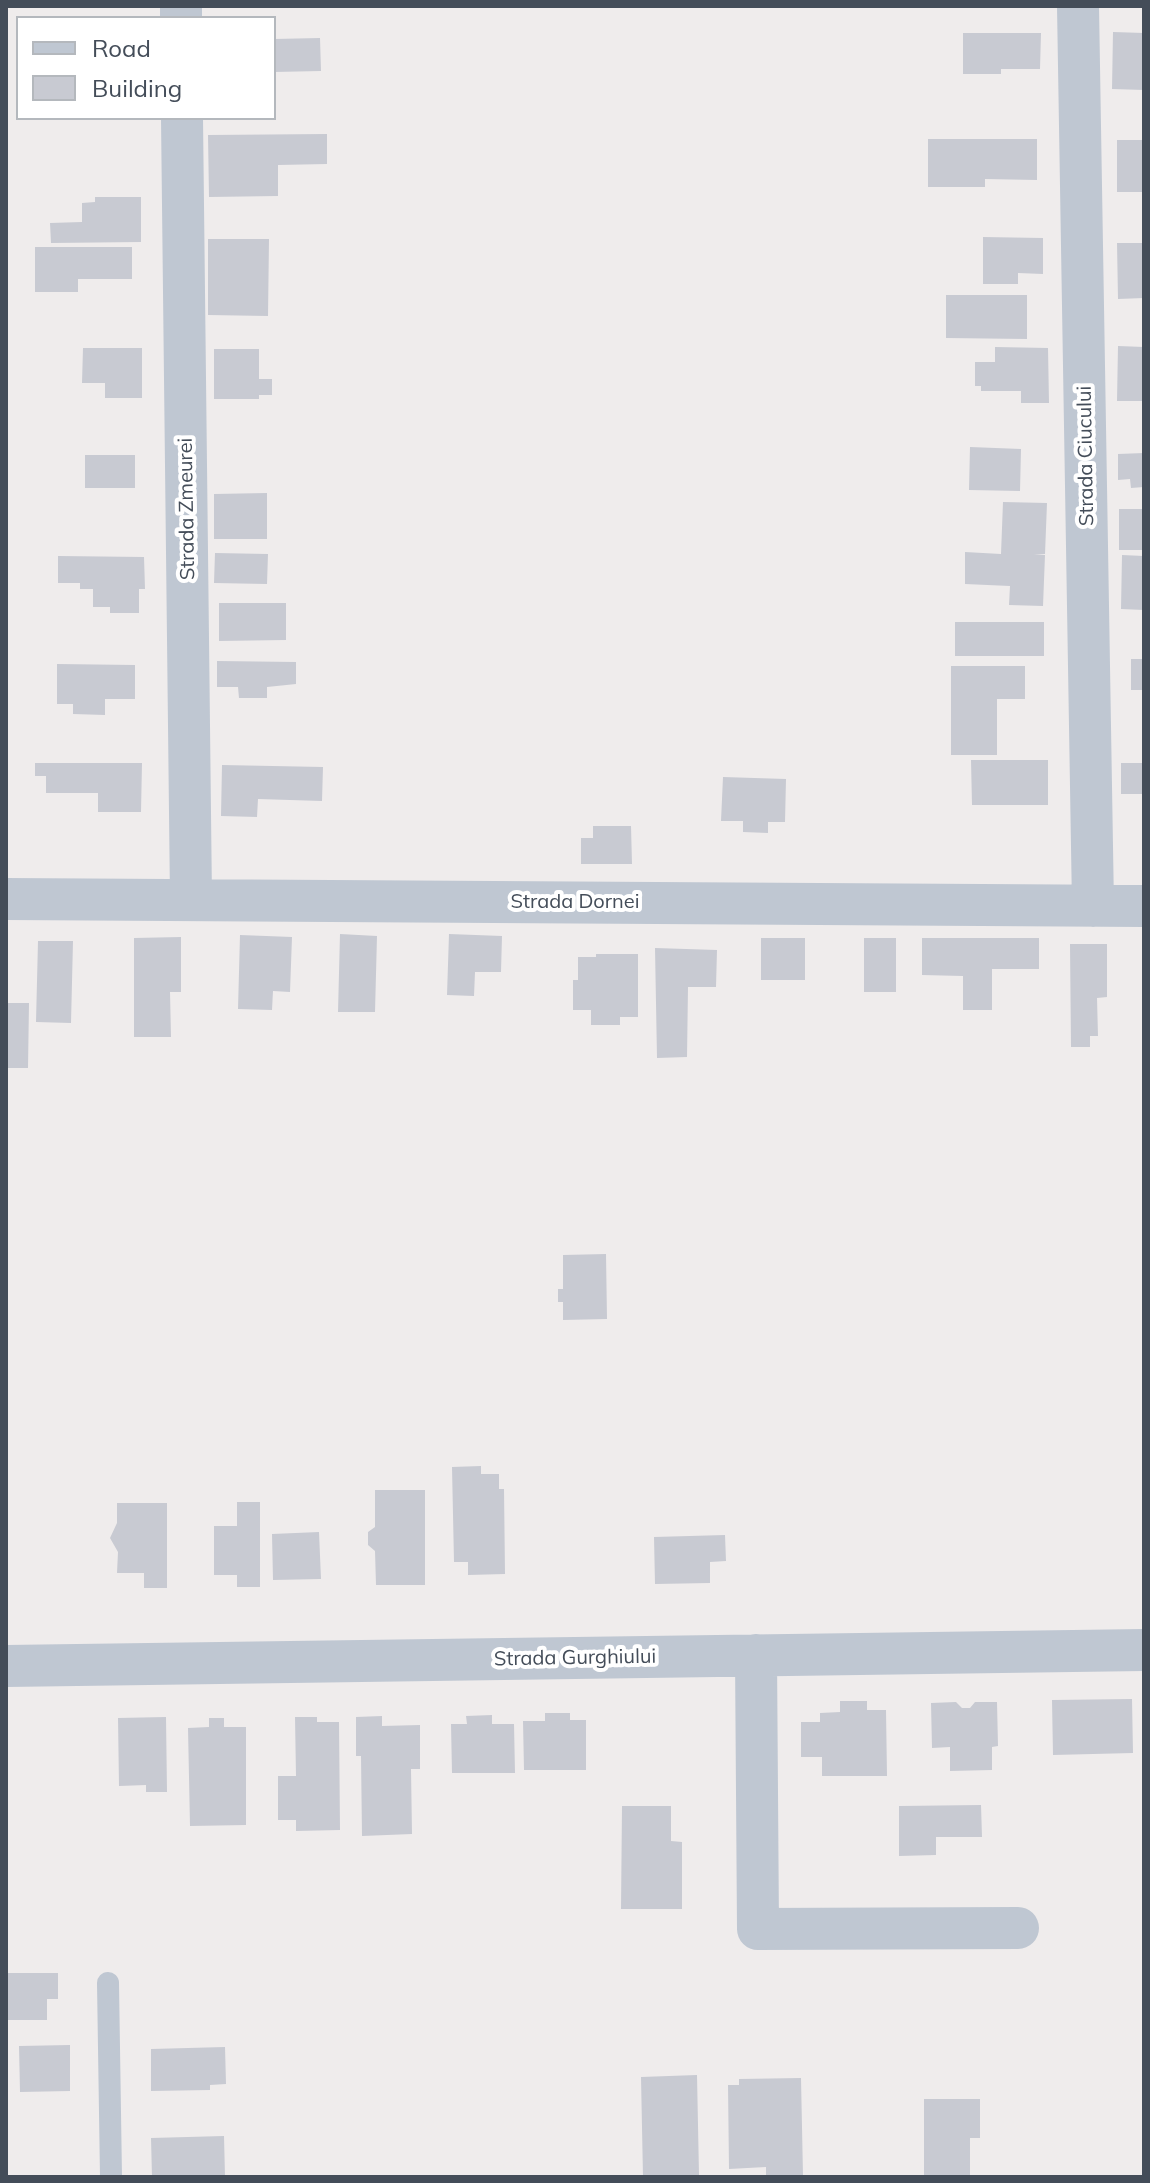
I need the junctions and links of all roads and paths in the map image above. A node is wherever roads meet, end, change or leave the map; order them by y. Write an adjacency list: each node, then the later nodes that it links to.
1 (1078, 6): 5 (street, Strada Ciucului)
2 (182, 120): 4 (street, Strada Zmeurei)
3 (6, 899): 4 (street, Strada Dornei)
4 (191, 899): 5 (street, Strada Dornei)
5 (1093, 906): 6 (street, Strada Dornei)
6 (1144, 906)
7 (1144, 1650): 8 (street, Strada Gurghiului)
8 (756, 1655): 9 (street, Strada Gurghiului); 10 (street)
9 (6, 1666)
10 (1018, 1928)
11 (108, 1983): 12 (lane)
12 (111, 2177)

